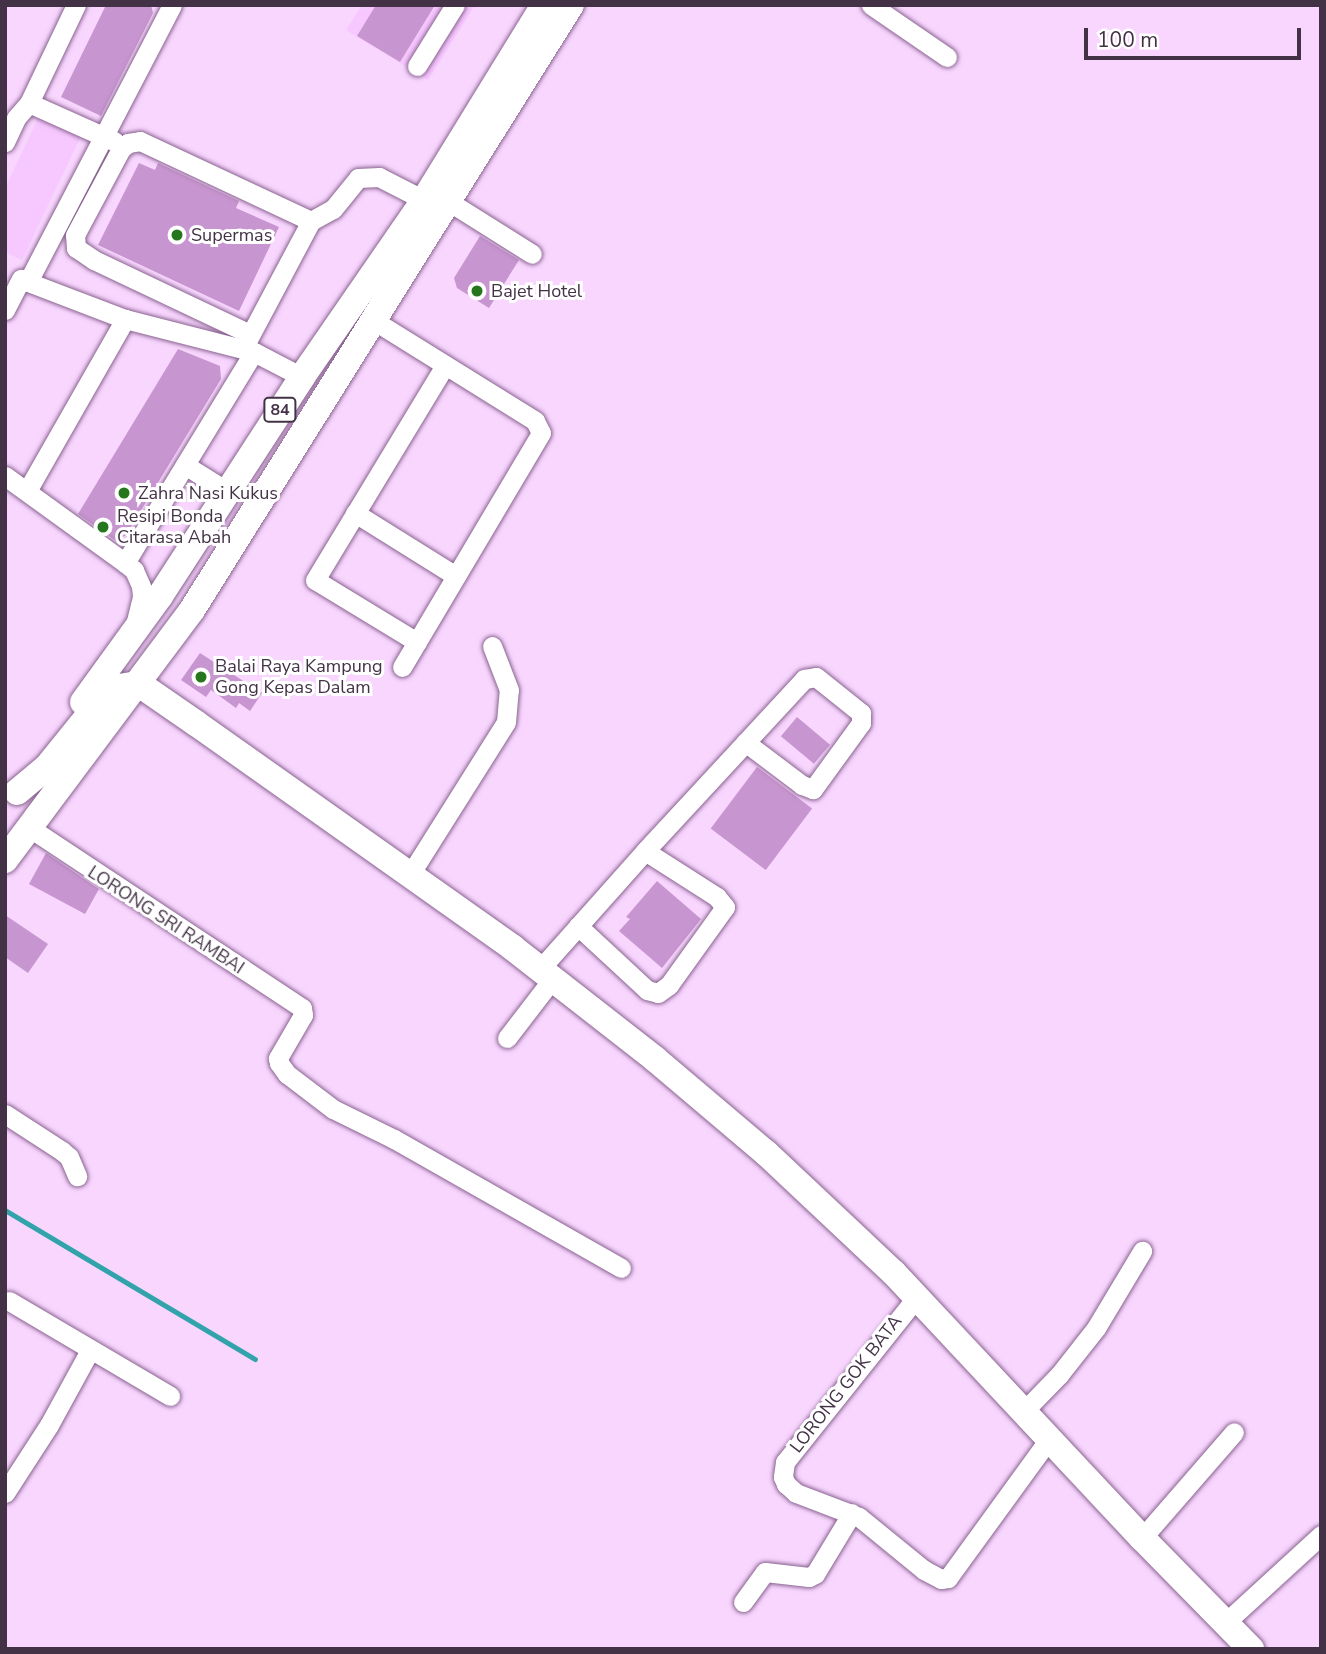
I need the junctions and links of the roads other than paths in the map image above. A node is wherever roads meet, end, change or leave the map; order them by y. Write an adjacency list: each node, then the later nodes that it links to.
1 (76, 5): 9 (street)
2 (172, 5): 10 (street)
3 (455, 5): 8 (street)
4 (544, 5): 13 (main road, 84)
5 (571, 5): 13 (main road, 84)
6 (871, 5): 7 (street)
7 (947, 57)
8 (417, 66)
9 (17, 111): 10 (street); 11 (street)
10 (104, 137): 12 (street); 16 (street)
11 (5, 142)
12 (124, 146): 14 (street); 20 (street)
13 (436, 200): 14 (street); 15 (street); 19 (main road, 84); 22 (main road, 84)
14 (311, 221): 20 (street)
15 (532, 254)
16 (18, 278): 17 (street); 18 (street)
17 (5, 310)
18 (125, 319): 20 (street); 25 (street)
19 (373, 320): 21 (street); 35 (main road, 84)
20 (249, 345): 22 (street); 23 (street)
21 (445, 365): 27 (street); 30 (street)
22 (302, 377): 26 (main road, 84)
23 (185, 465): 26 (street); 29 (street)
24 (5, 476): 25 (street)
25 (27, 491): 29 (street)
26 (228, 492): 28 (main road, 84)
27 (355, 513): 30 (street); 32 (street)
28 (200, 534): 31 (main road, 84); 35 (main road)
29 (125, 562): 31 (street)
30 (456, 576): 32 (street)
31 (132, 637): 37 (main road, 84)
32 (417, 642): 34 (street)
33 (492, 646): 41 (street)
34 (402, 667)
35 (139, 684): 37 (main road); 38 (main road, 84); 41 (main road)
36 (745, 742): 36 (street); 39 (street)
37 (11, 800)
38 (30, 828): 40 (main road, 84); 48 (street, LORONG SRI RAMBAI)
39 (645, 851): 42 (street); 42 (street)
40 (5, 860)
41 (411, 873): 43 (main road)
42 (578, 926): 43 (street)
43 (547, 974): 44 (street); 49 (main road)
44 (507, 1038)
45 (5, 1114): 46 (street)
46 (77, 1176)
47 (1142, 1251): 53 (street)
48 (621, 1268)
49 (916, 1298): 53 (main road); 57 (street, LORONG GOK BATA)
50 (9, 1301): 51 (street)
51 (90, 1350): 52 (street); 56 (street)
52 (170, 1396)
53 (1023, 1412): 55 (main road)
54 (1234, 1432): 59 (street)
55 (1049, 1438): 57 (street, LORONG GOK BATA); 59 (main road)
56 (5, 1493)
57 (852, 1513): 60 (street)
58 (1321, 1535): 61 (street)
59 (1142, 1538): 61 (main road)
60 (743, 1602)
61 (1226, 1622): 62 (main road)
62 (1251, 1649)

